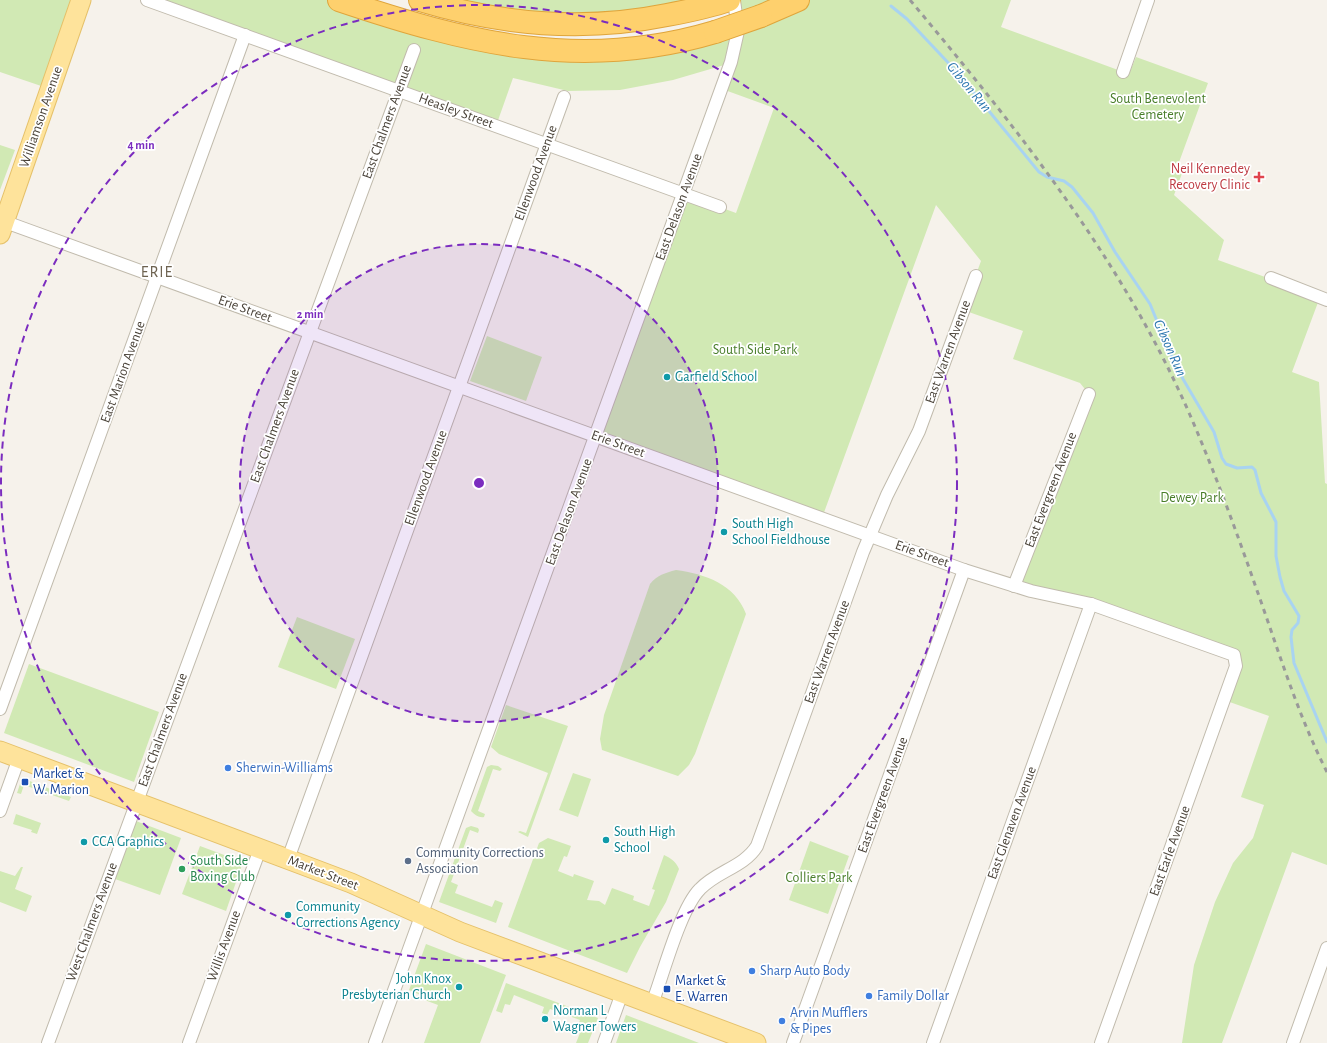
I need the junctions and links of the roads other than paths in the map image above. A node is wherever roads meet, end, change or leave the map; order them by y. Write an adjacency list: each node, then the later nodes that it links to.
1 (81, 0): 17 (main road, Williamson Avenue)
2 (147, 0): 9 (street, Heasley Street)
3 (338, 0): 6 (highway, bridge)
4 (420, 0): 8 (highway)
5 (734, 0): 15 (street, East Delason Avenue)
6 (798, 0)
7 (1148, 0): 11 (street)
8 (719, 4)
9 (244, 35): 12 (street, Heasley Street); 19 (street, East Marion Avenue)
10 (414, 50): 12 (street, East Chalmers Avenue)
11 (1123, 72)
12 (399, 90): 14 (street, Heasley Street); 22 (street, East Chalmers Avenue)
13 (564, 97): 14 (street, Ellenwood Avenue)
14 (546, 144): 15 (street, Heasley Street); 23 (street, Ellenwood Avenue)
15 (684, 194): 16 (street, Heasley Street); 25 (street, East Delason Avenue)
16 (720, 207)
17 (1, 225): 19 (street, Erie Street)
18 (976, 276): 26 (street, East Warren Avenue)
19 (157, 277): 22 (street, Erie Street); 31 (street, East Marion Avenue)
20 (1271, 278): 21 (street)
21 (1327, 300)
22 (310, 332): 23 (street, Erie Street); 34 (street, East Chalmers Avenue)
23 (459, 386): 25 (street, Erie Street); 37 (street, Ellenwood Avenue)
24 (1089, 394): 28 (street, East Evergreen Avenue)
25 (597, 436): 26 (street, Erie Street); 38 (street, East Delason Avenue)
26 (870, 535): 27 (street, Erie Street); 41 (street, East Warren Avenue)
27 (964, 570): 28 (street, Erie Street); 47 (street, East Evergreen Avenue)
28 (1014, 586): 29 (street, Erie Street)
29 (1091, 604): 30 (street, Erie Street); 48 (street, East Glenaven Avenue)
30 (1236, 659): 49 (street, East Earle Avenue)
31 (0, 709)
32 (0, 751): 33 (main road, Market Street)
33 (19, 758): 34 (main road, Market Street); 35 (street)
34 (137, 802): 36 (main road, Market Street); 42 (street, West Chalmers Avenue)
35 (0, 811)
36 (260, 849): 37 (main road, Market Street); 43 (street, Willis Avenue)
37 (288, 859): 38 (main road, Market Street)
38 (422, 915): 40 (main road, Market Street); 44 (street, East Delason Avenue)
39 (1327, 948): 50 (street)
40 (622, 993): 41 (main road, Market Street); 45 (street)
41 (652, 1004): 46 (main road, Market Street)
42 (48, 1043)
43 (189, 1043)
44 (375, 1043)
45 (604, 1043)
46 (756, 1043)
47 (793, 1043)
48 (933, 1043)
49 (1101, 1043)
50 (1293, 1043)

